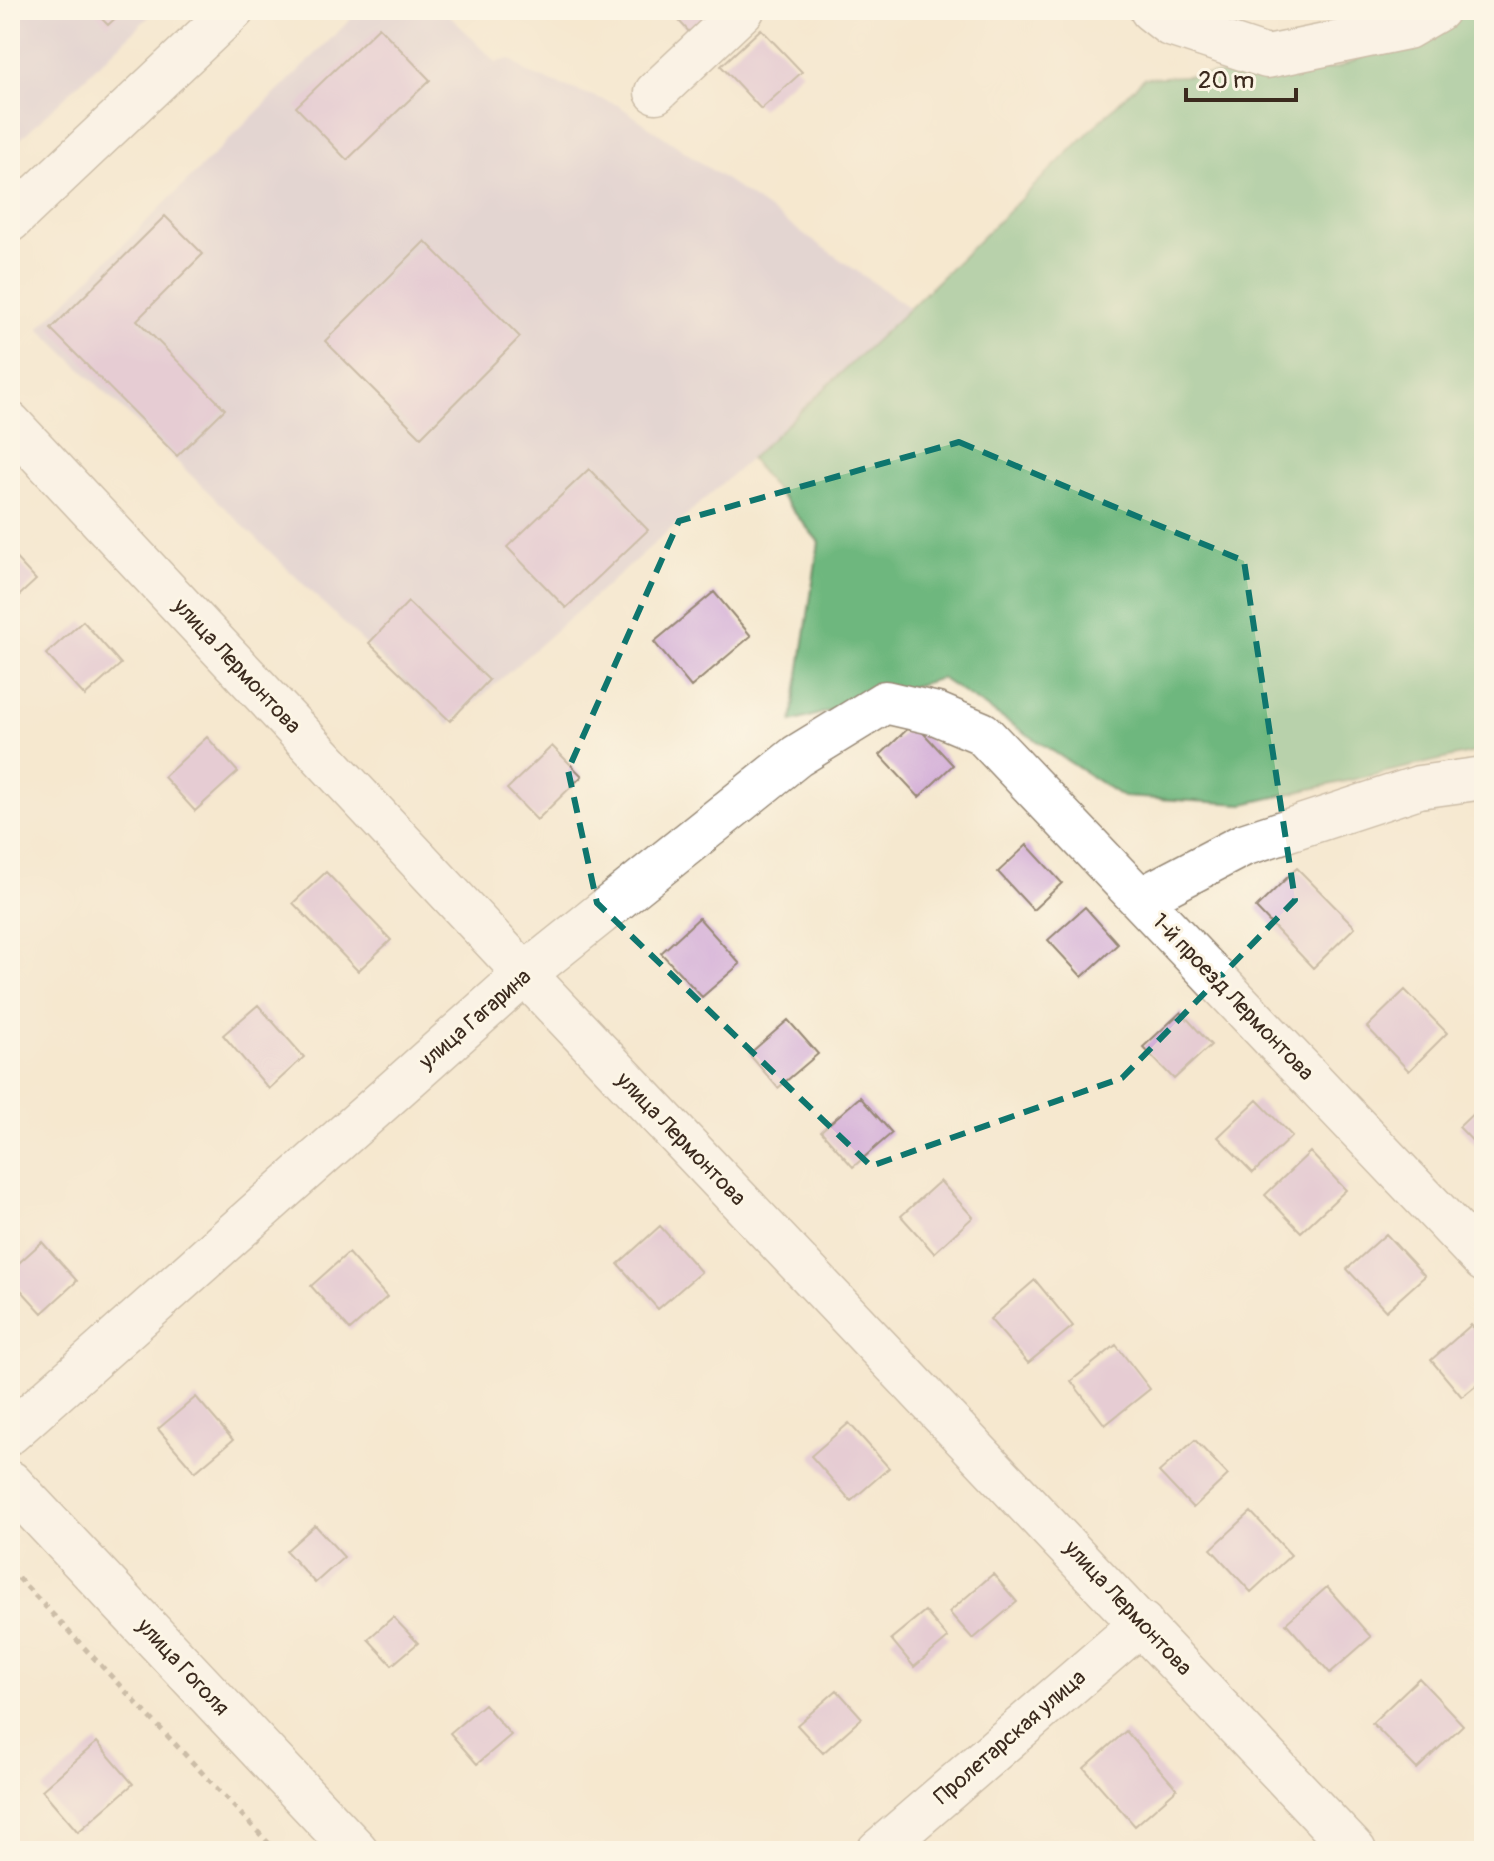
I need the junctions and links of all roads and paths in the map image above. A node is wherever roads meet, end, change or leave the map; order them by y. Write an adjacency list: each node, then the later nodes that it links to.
1 (233, 10): 6 (street)
2 (743, 10): 5 (street)
3 (1438, 10): 4 (street)
4 (1160, 18)
5 (656, 92)
6 (10, 221)
7 (10, 423): 11 (street, улица Лермонтова)
8 (982, 733): 10 (street, 1-й проезд Лермонтова); 11 (street, улица Гагарина)
9 (1484, 778): 10 (street)
10 (1140, 899): 12 (street, 1-й проезд Лермонтова)
11 (525, 974): 13 (street, улица Гагарина); 16 (street, улица Лермонтова)
12 (1484, 1261)
13 (10, 1433)
14 (10, 1483): 18 (street, улица Гоголя)
15 (10, 1569): 17 (path)
16 (1142, 1623): 19 (street, Пролетарская улица); 20 (street, улица Лермонтова)
17 (276, 1851)
18 (356, 1851)
19 (878, 1851)
20 (1355, 1851)

